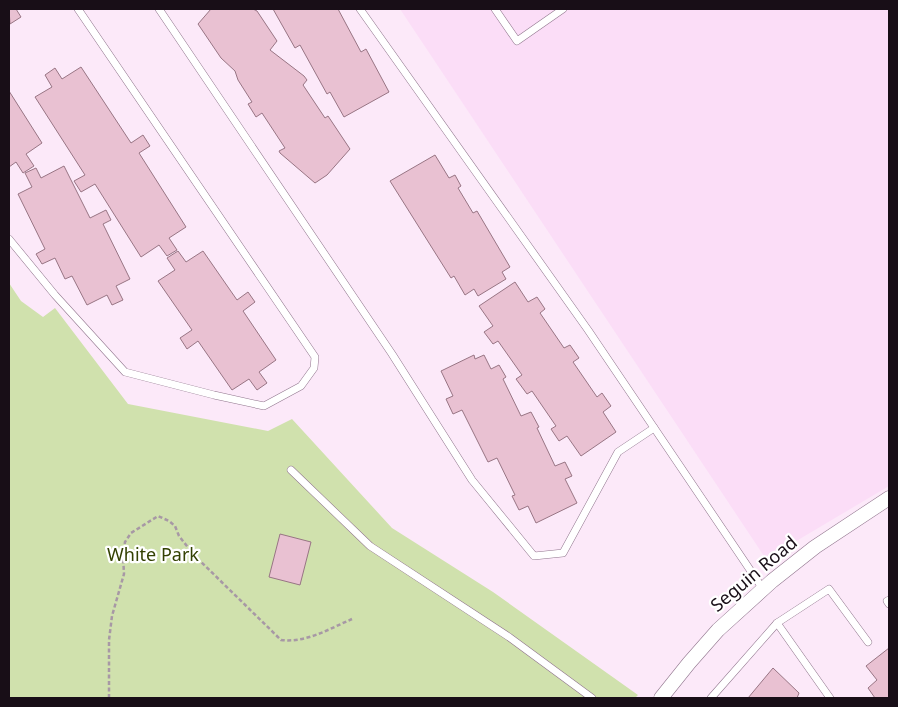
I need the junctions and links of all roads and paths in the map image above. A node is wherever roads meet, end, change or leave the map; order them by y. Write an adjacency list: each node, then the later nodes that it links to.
1 (78, 9): 6 (lane)
2 (159, 9): 7 (lane)
3 (360, 9): 7 (lane)
4 (495, 9): 5 (lane)
5 (563, 9)
6 (9, 239)
7 (654, 428): 10 (lane)
8 (291, 470): 15 (lane)
9 (889, 498): 10 (street, Seguin Road)
10 (763, 589): 16 (street, Seguin Road)
11 (352, 620): 14 (path)
12 (777, 623): 13 (lane); 17 (lane); 18 (lane)
13 (868, 642)
14 (109, 698)
15 (592, 698)
16 (662, 698)
17 (711, 698)
18 (830, 698)

